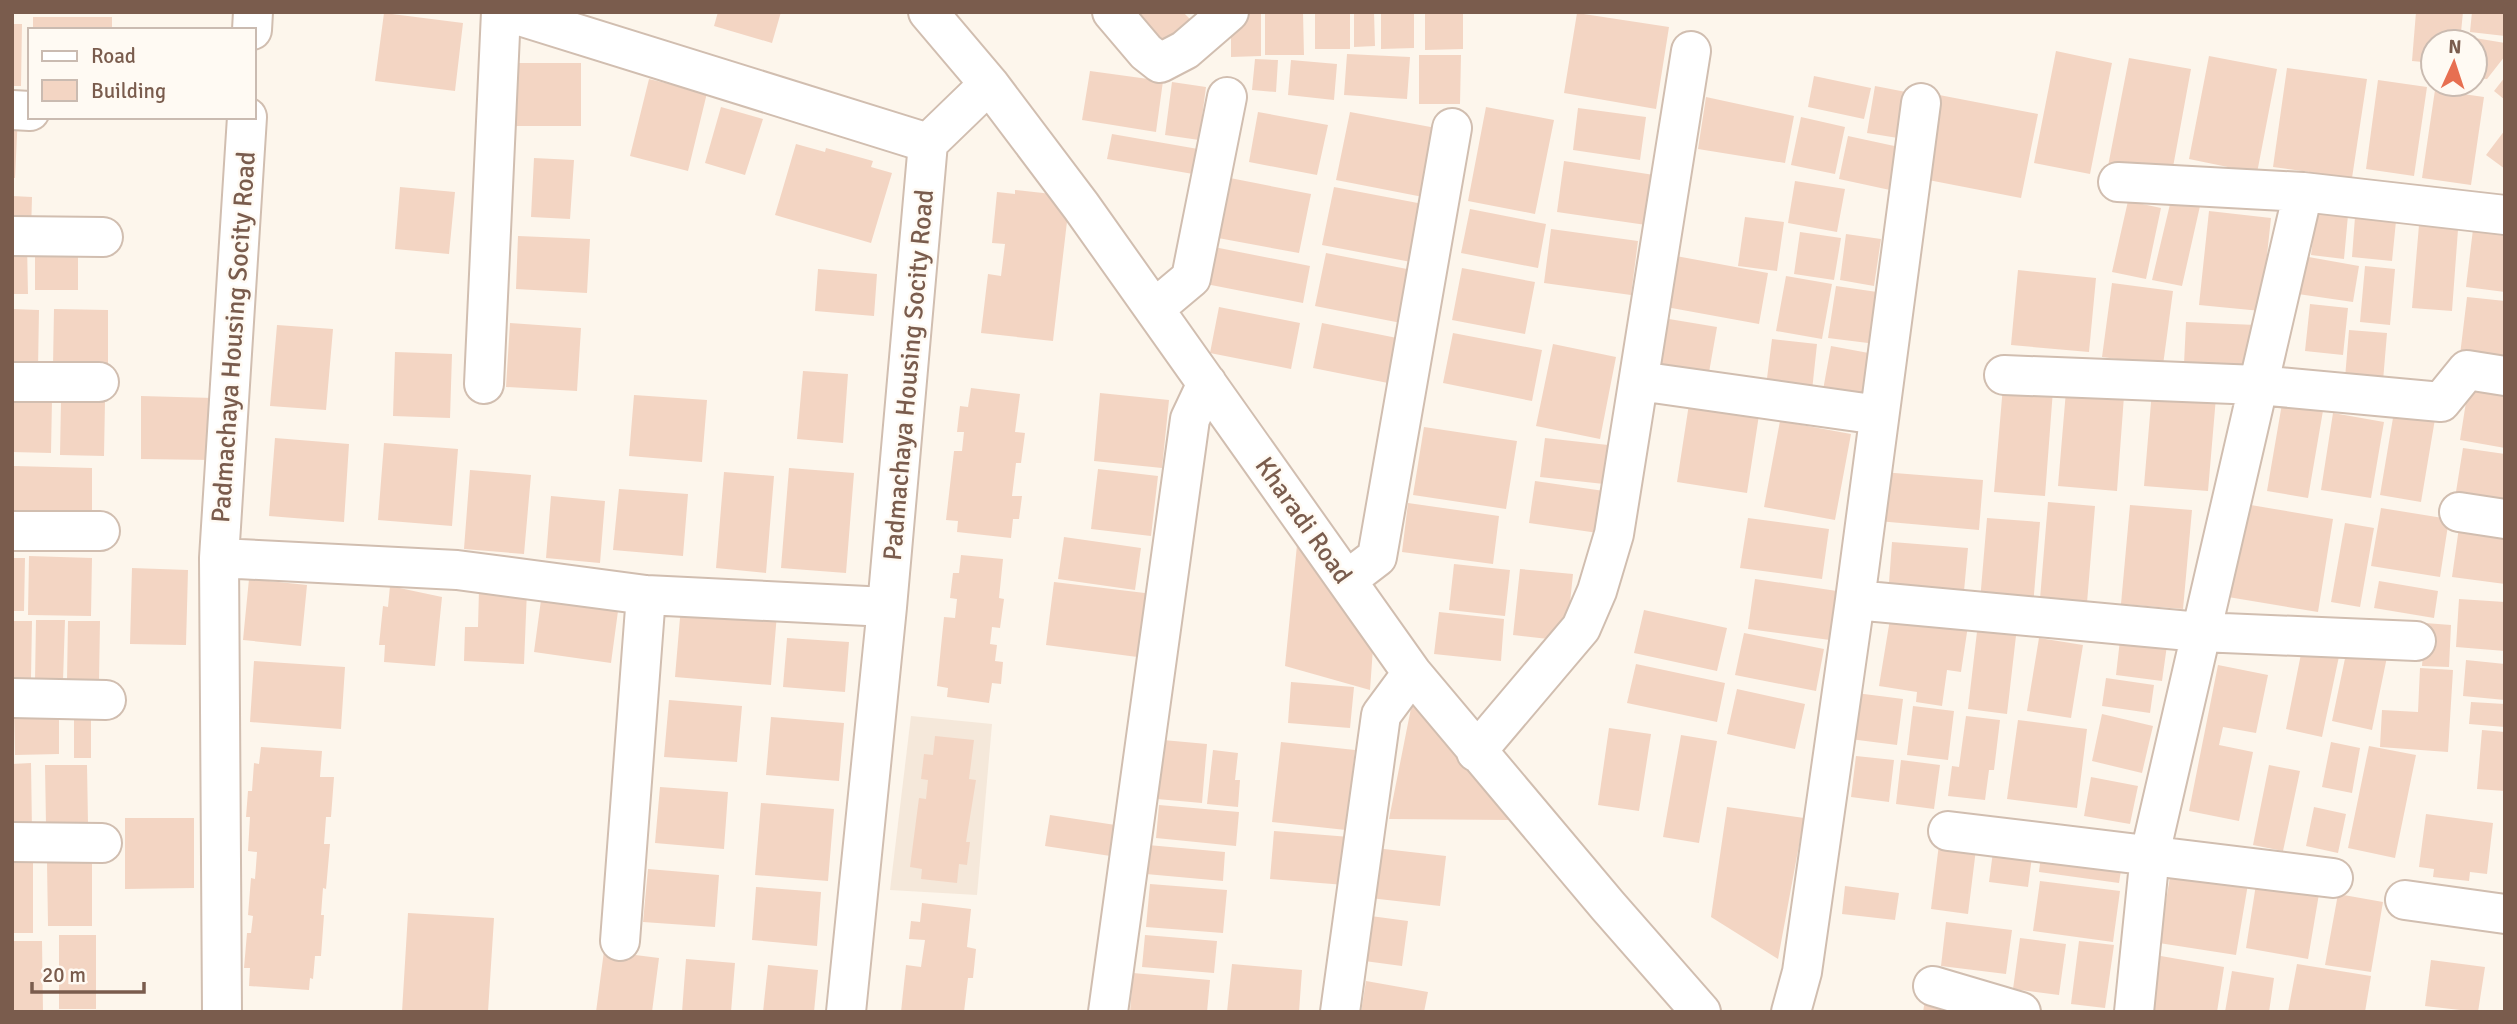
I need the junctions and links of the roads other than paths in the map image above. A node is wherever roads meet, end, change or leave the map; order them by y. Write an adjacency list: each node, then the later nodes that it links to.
1 (501, 12): 25 (street)
2 (507, 12): 12 (street)
3 (928, 12): 7 (street, Kharadi Road)
4 (1112, 12): 5 (street)
5 (1229, 12)
6 (1691, 51): 21 (street)
7 (989, 84): 12 (street); 18 (street, Kharadi Road)
8 (1227, 97): 18 (street)
9 (1921, 103): 27 (street)
10 (247, 119): 32 (street, Padmachaya Housing Socity Road)
11 (1452, 128): 33 (street)
12 (928, 142): 36 (street, Padmachaya Housing Socity Road)
13 (2118, 182): 14 (street)
14 (2303, 192): 15 (street); 26 (street)
15 (2505, 215)
16 (12, 236): 17 (street)
17 (103, 237)
18 (1154, 309): 24 (street, Kharadi Road)
19 (2004, 374): 26 (street)
20 (2505, 376): 26 (street)
21 (1639, 381): 27 (street); 42 (street)
22 (12, 382): 23 (street)
23 (99, 383)
24 (1206, 383): 33 (street, Kharadi Road); 54 (street)
25 (484, 384)
26 (2258, 385): 37 (street)
27 (1879, 415): 35 (street)
28 (2459, 512): 29 (street)
29 (2505, 519)
30 (12, 531): 31 (street)
31 (100, 531)
32 (219, 558): 34 (street, Padmachaya Housing Socity Road); 52 (street, Padmachaya Housing Socity Road)
33 (1347, 580): 39 (street, Kharadi Road)
34 (646, 595): 36 (street, Padmachaya Housing Socity Road); 50 (street)
35 (1855, 600): 37 (street); 57 (street)
36 (887, 607): 53 (street, Padmachaya Housing Socity Road)
37 (2200, 632): 38 (street); 46 (street)
38 (2416, 641)
39 (1412, 673): 42 (street, Kharadi Road); 55 (street)
40 (12, 698): 41 (street)
41 (106, 700)
42 (1476, 752): 56 (street, Kharadi Road)
43 (1948, 831): 46 (street)
44 (12, 842): 45 (street)
45 (102, 843)
46 (2150, 854): 47 (street); 59 (street)
47 (2333, 878)
48 (2405, 900): 49 (street)
49 (2505, 914)
50 (620, 941)
51 (1933, 986): 58 (street)
52 (222, 1012)
53 (846, 1012)
54 (1108, 1012)
55 (1340, 1012)
56 (1701, 1012)
57 (1791, 1012)
58 (2021, 1012)
59 (2134, 1012)

